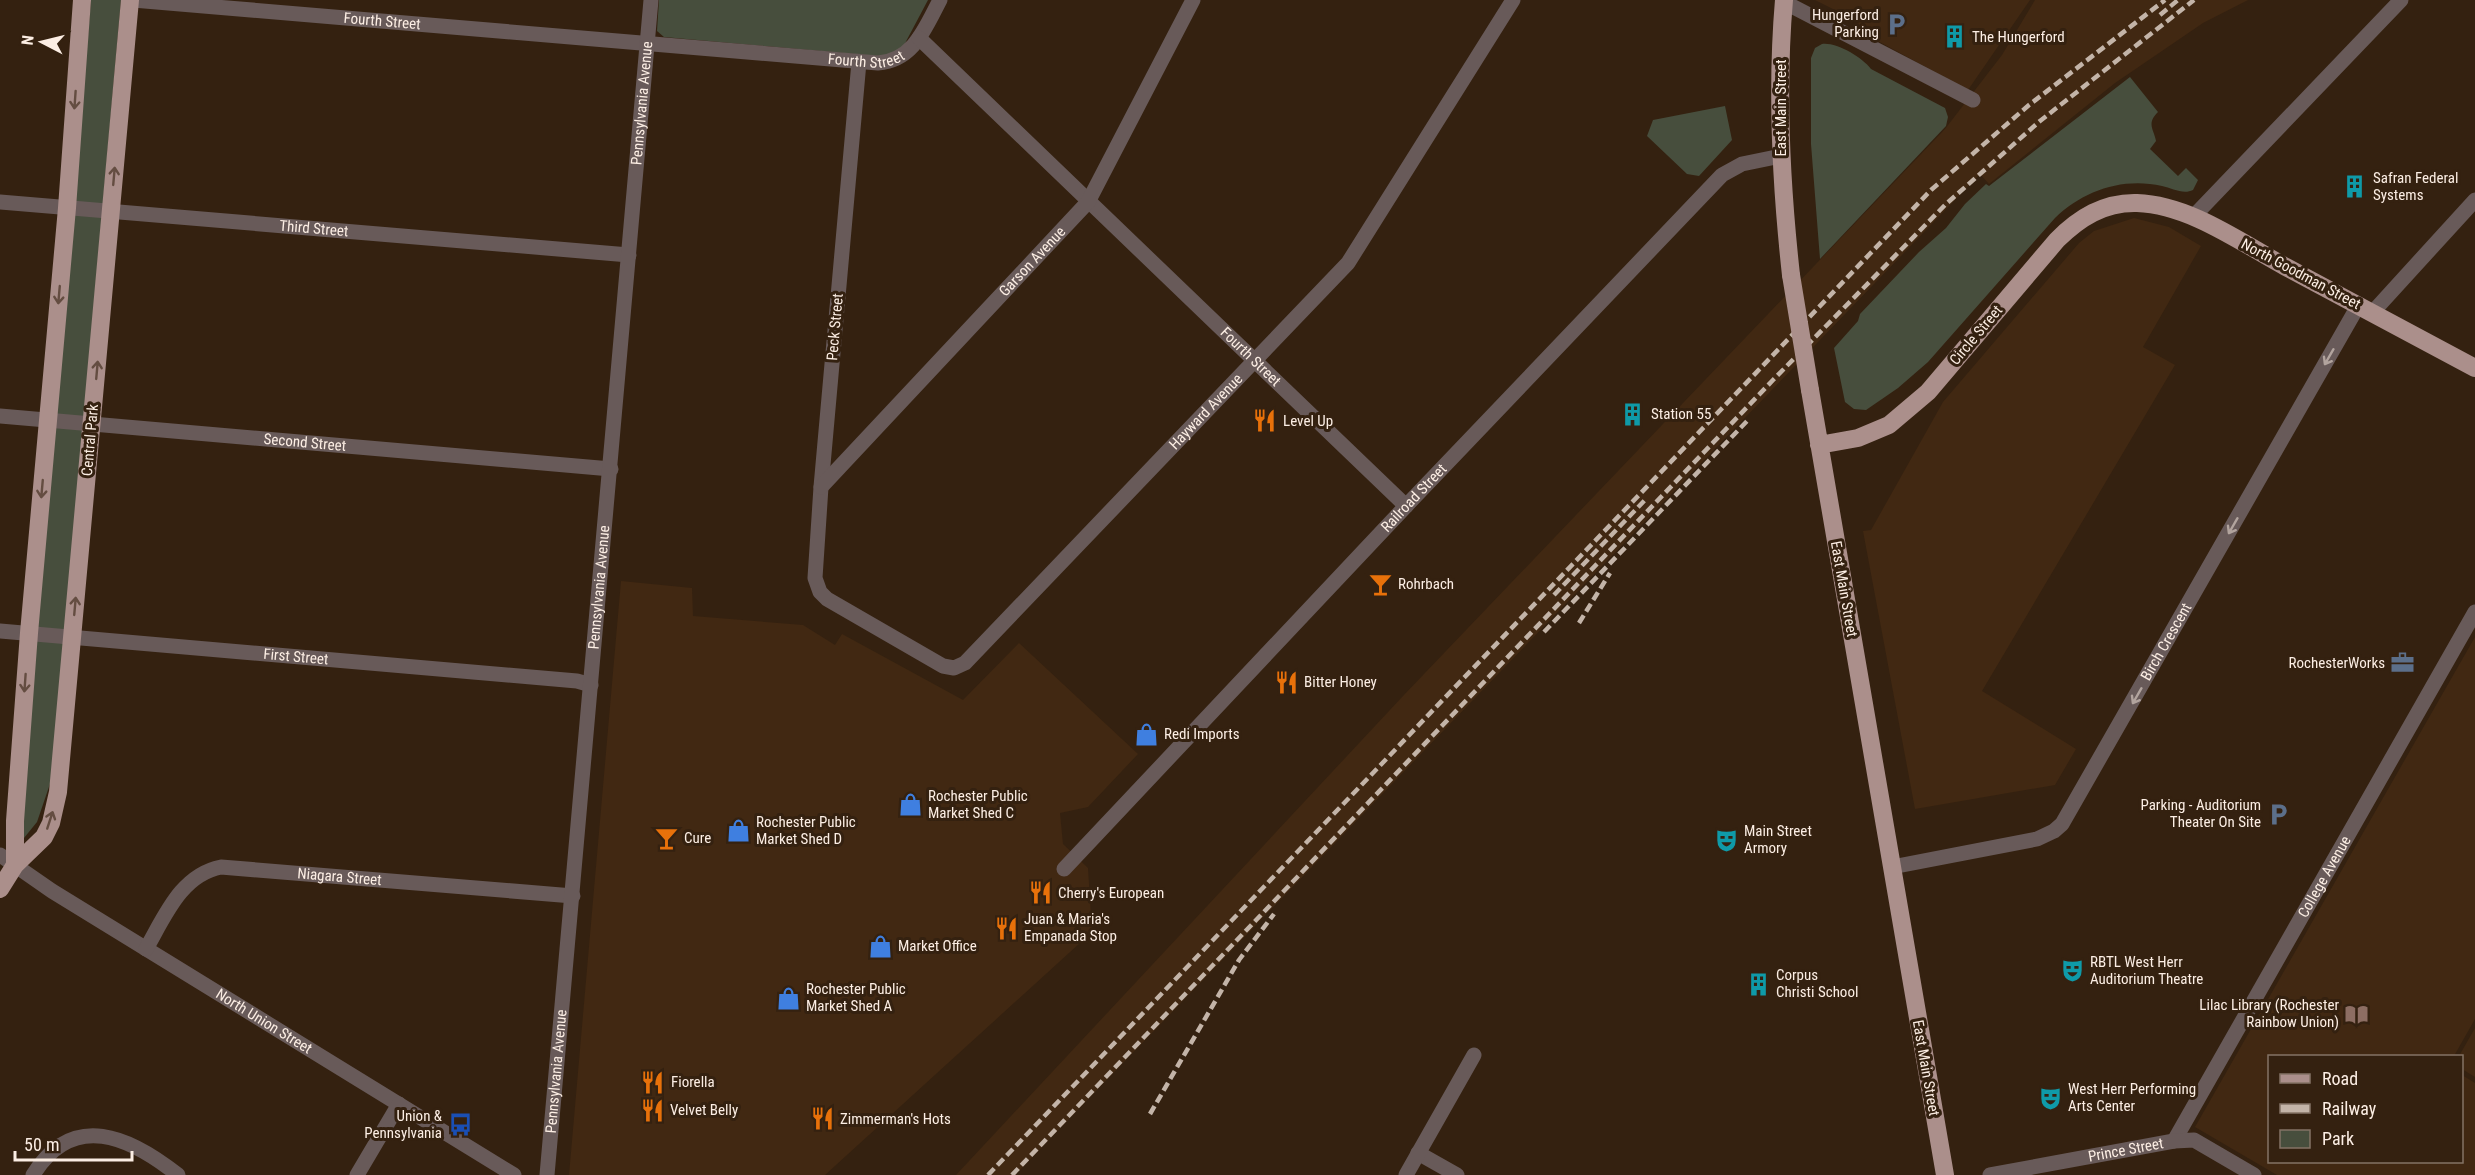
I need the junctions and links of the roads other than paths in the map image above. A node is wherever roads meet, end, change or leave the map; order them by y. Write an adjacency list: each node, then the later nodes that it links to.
1 (82, 0): 18 (main road, one-way to 18)
2 (132, 0): 10 (street, Fourth Street); 19 (main road, Central Park, one-way to 2)
3 (651, 0): 10 (street, Pennsylvania Avenue)
4 (940, 0): 9 (street)
5 (1193, 0): 14 (street, Garson Avenue)
6 (1513, 0): 23 (street, Hayward Avenue)
7 (2401, 0): 20 (street)
8 (1783, 1): 12 (street); 13 (main road, East Main Street)
9 (919, 38): 11 (street, Fourth Street); 14 (street, Fourth Street)
10 (647, 44): 11 (street, Fourth Street); 21 (street, Pennsylvania Avenue)
11 (859, 62): 30 (street, Peck Street)
12 (1973, 100)
13 (1781, 156): 28 (main road, East Main Street, bridge); 31 (street, Railroad Street)
14 (1088, 201): 23 (street, Fourth Street); 30 (street, Garson Avenue)
15 (2475, 201): 22 (street, Birch Crescent)
16 (0, 202): 18 (street, Third Street)
17 (2119, 204): 20 (main road, North Goodman Street); 28 (main road, Circle Street)
18 (67, 208): 19 (street, Third Street); 26 (main road, one-way to 26)
19 (111, 212): 21 (street, Third Street); 27 (main road, Central Park, one-way to 19)
20 (2193, 217): 22 (main road, North Goodman Street)
21 (629, 255): 29 (street, Pennsylvania Avenue)
22 (2365, 309): 24 (main road, North Goodman Street); 39 (street, Birch Crescent, one-way to 39)
23 (1254, 360): 31 (street, Fourth Street); 32 (street, Hayward Avenue)
24 (2475, 368)
25 (0, 416): 26 (street, Second Street)
26 (49, 420): 27 (street, Second Street); 35 (main road, one-way to 35)
27 (92, 424): 29 (street, Second Street); 36 (main road, Central Park, one-way to 27)
28 (1819, 445): 39 (main road, East Main Street)
29 (611, 469): 37 (street, Pennsylvania Avenue)
30 (821, 487): 32 (street, Peck Street)
31 (1406, 506): 40 (street, Railroad Street)
32 (820, 592)
33 (2475, 612): 46 (street, College Avenue)
34 (0, 631): 35 (street, First Street)
35 (29, 633): 36 (street, First Street); 38 (main road, one-way to 38)
36 (72, 637): 37 (street, First Street); 38 (main road, Central Park, one-way to 36)
37 (591, 685): 42 (street, Pennsylvania Avenue)
38 (7, 860): 41 (main road, Central Park); 43 (street, North Union Street)
39 (1892, 867): 55 (main road, East Main Street)
40 (1064, 868)
41 (0, 889)
42 (573, 896): 43 (street, Niagara Street); 52 (street, Pennsylvania Avenue)
43 (146, 949): 45 (street, North Union Street)
44 (1474, 1055): 47 (street)
45 (399, 1104): 50 (street); 51 (street, North Union Street)
46 (2174, 1141): 56 (street, Prince Street); 57 (street, Prince Street)
47 (1418, 1153): 53 (street); 54 (street)
48 (33, 1175): 49 (street)
49 (177, 1175)
50 (357, 1175)
51 (514, 1175)
52 (547, 1175)
53 (1406, 1175)
54 (1457, 1175)
55 (1945, 1175)
56 (1990, 1175)
57 (2254, 1175)

